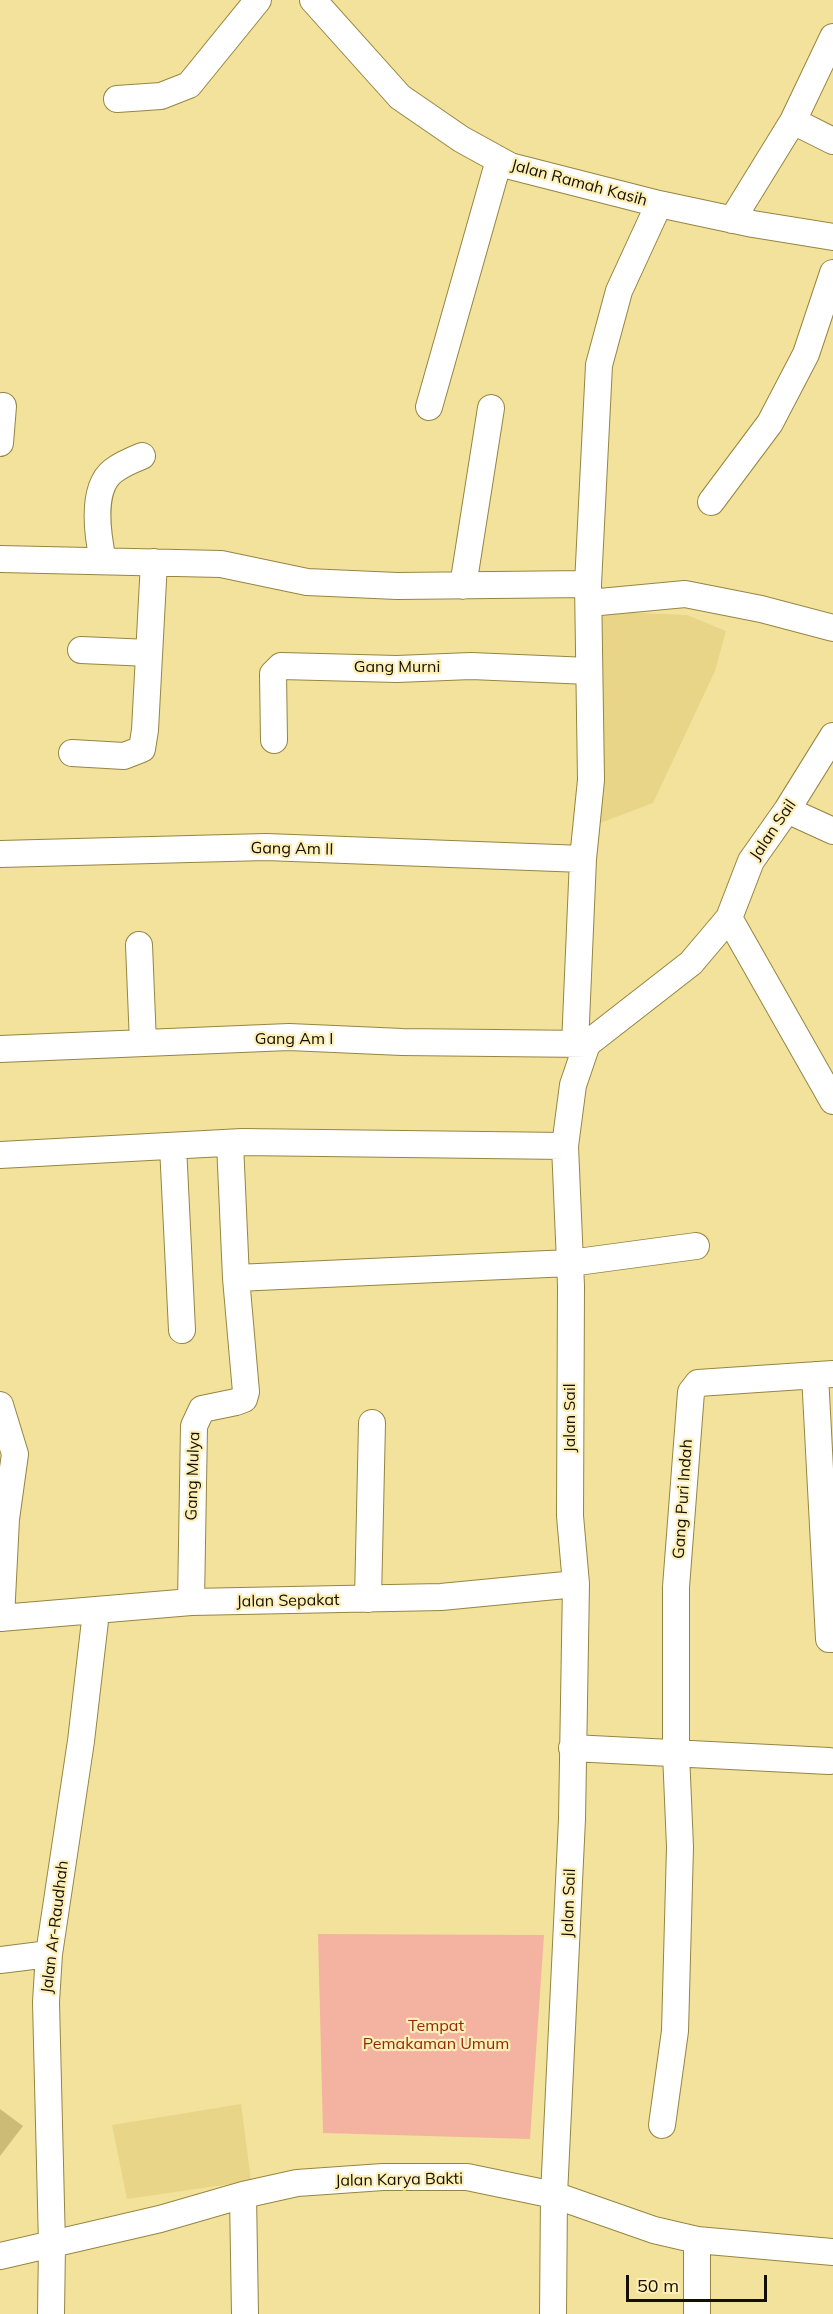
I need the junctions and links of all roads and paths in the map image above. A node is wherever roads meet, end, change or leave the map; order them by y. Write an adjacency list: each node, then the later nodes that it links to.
1 (258, 0): 4 (street)
2 (313, 0): 7 (street, Jalan Ramah Kasih)
3 (833, 37): 5 (street)
4 (117, 99)
5 (793, 122): 6 (street); 9 (street)
6 (833, 141)
7 (499, 160): 8 (street, Jalan Ramah Kasih); 13 (street)
8 (659, 204): 9 (street, Jalan Ramah Kasih); 22 (street)
9 (732, 220): 10 (street, Jalan Ramah Kasih)
10 (833, 237)
11 (833, 273): 17 (street)
12 (3, 406): 15 (street)
13 (429, 407)
14 (491, 408): 21 (street)
15 (0, 443)
16 (142, 456): 19 (street)
17 (711, 502)
18 (0, 559): 19 (street)
19 (103, 561): 20 (street)
20 (154, 562): 21 (street); 25 (street)
21 (463, 586): 22 (street)
22 (589, 593): 23 (street); 26 (street)
23 (833, 628)
24 (81, 651): 25 (street)
25 (150, 653): 29 (street)
26 (589, 671): 28 (street, Gang Murni); 33 (street)
27 (833, 736): 30 (street, Jalan Sail)
28 (274, 740)
29 (72, 753)
30 (787, 810): 31 (street); 34 (street, Jalan Sail)
31 (833, 831)
32 (0, 854): 33 (street, Gang Am II)
33 (583, 859): 37 (street)
34 (729, 918): 37 (street, Jalan Sail); 39 (street)
35 (139, 945): 36 (street)
36 (143, 1043): 37 (street, Gang Am I); 38 (street, Gang Am I)
37 (581, 1044): 42 (street, Jalan Sail)
38 (0, 1049)
39 (833, 1101)
40 (230, 1143): 41 (street); 42 (street); 46 (street, Gang Mulya)
41 (173, 1146): 43 (street); 47 (street)
42 (565, 1146): 45 (street, Jalan Sail)
43 (0, 1155)
44 (696, 1246): 45 (street)
45 (570, 1263): 46 (street); 51 (street, Jalan Sail)
46 (236, 1278): 53 (street, Gang Mulya)
47 (182, 1330)
48 (824, 1374): 56 (street); 58 (street, Gang Puri Indah)
49 (0, 1405): 55 (street)
50 (372, 1423): 52 (street)
51 (576, 1584): 52 (street, Jalan Sepakat); 57 (street, Jalan Sail)
52 (368, 1599): 53 (street, Jalan Sepakat)
53 (191, 1602): 54 (street, Jalan Sepakat)
54 (96, 1612): 55 (street, Jalan Sepakat); 60 (street, Jalan Ar-Raudhah)
55 (1, 1618)
56 (833, 1639)
57 (572, 1748): 58 (street); 64 (street, Jalan Sail)
58 (676, 1753): 59 (street); 62 (street, Gang Puri Indah)
59 (829, 1761)
60 (49, 1954): 61 (street); 66 (street, Jalan Ar-Raudhah)
61 (0, 1960)
62 (662, 2125)
63 (243, 2195): 64 (street, Jalan Karya Bakti); 66 (street, Jalan Karya Bakti); 70 (street)
64 (554, 2195): 65 (street, Jalan Karya Bakti); 71 (street, Jalan Sail)
65 (697, 2240): 67 (street, Jalan Karya Bakti); 72 (street)
66 (52, 2245): 68 (street, Jalan Karya Bakti); 69 (street, Jalan Ar-Raudhah)
67 (833, 2252)
68 (0, 2256)
69 (51, 2314)
70 (245, 2314)
71 (553, 2314)
72 (697, 2314)

